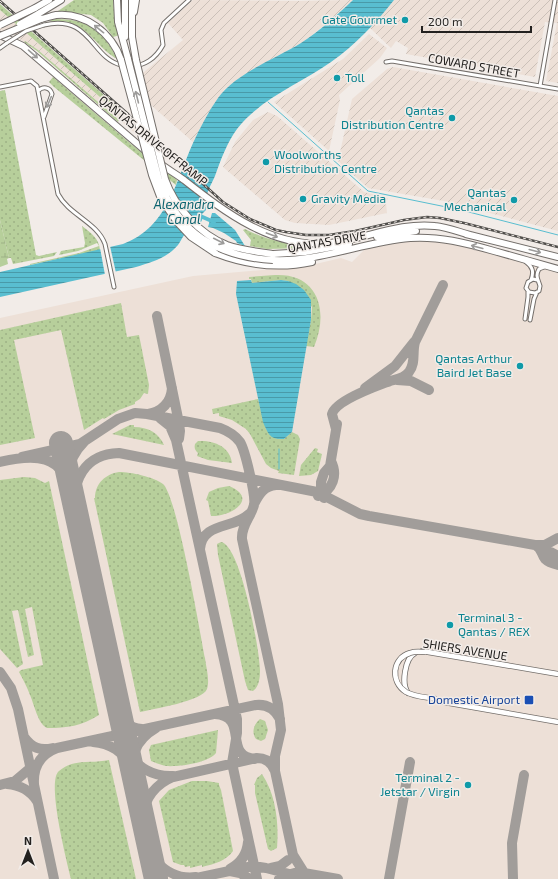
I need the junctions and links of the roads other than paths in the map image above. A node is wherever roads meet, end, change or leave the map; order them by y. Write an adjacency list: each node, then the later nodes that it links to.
1 (49, 0): 9 (highway)
2 (61, 0): 9 (highway)
3 (117, 0): 13 (highway)
4 (124, 0): 13 (highway)
5 (132, 0): 14 (highway)
6 (136, 0): 14 (highway)
7 (189, 0): 9 (street)
8 (555, 0): 16 (street)
9 (39, 16): 10 (highway, bridge); 11 (highway, bridge); 12 (street, bridge); 13 (highway, one-way to 9)
10 (0, 25)
11 (0, 35): 21 (highway, QANTAS DRIVE OFFRAMP, one-way to 21)
12 (0, 48)
13 (124, 59): 24 (highway, one-way to 13, bridge)
14 (136, 60): 24 (highway, QANTAS DRIVE, one-way to 24, bridge)
15 (386, 62): 16 (street, COWARD STREET)
16 (540, 86): 18 (street, COWARD STREET)
17 (0, 87): 19 (street)
18 (558, 89)
19 (38, 91): 20 (street); 20 (street, one-way to 20)
20 (43, 119): 28 (street)
21 (470, 235): 23 (highway, QANTAS DRIVE, one-way to 23); 24 (highway, QANTAS DRIVE)
22 (515, 257): 24 (highway, QANTAS DRIVE, one-way to 24); 25 (highway, QANTAS DRIVE); 26 (street)
23 (558, 257)
24 (273, 260)
25 (557, 268): 27 (street)
26 (531, 280): 27 (street); 29 (street)
27 (537, 280): 30 (street)
28 (114, 287)
29 (527, 290): 30 (street); 30 (street)
30 (537, 292)
31 (558, 674): 32 (street, SHIERS AVENUE); 32 (street, SHIERS AVENUE, bridge)
32 (558, 721)

